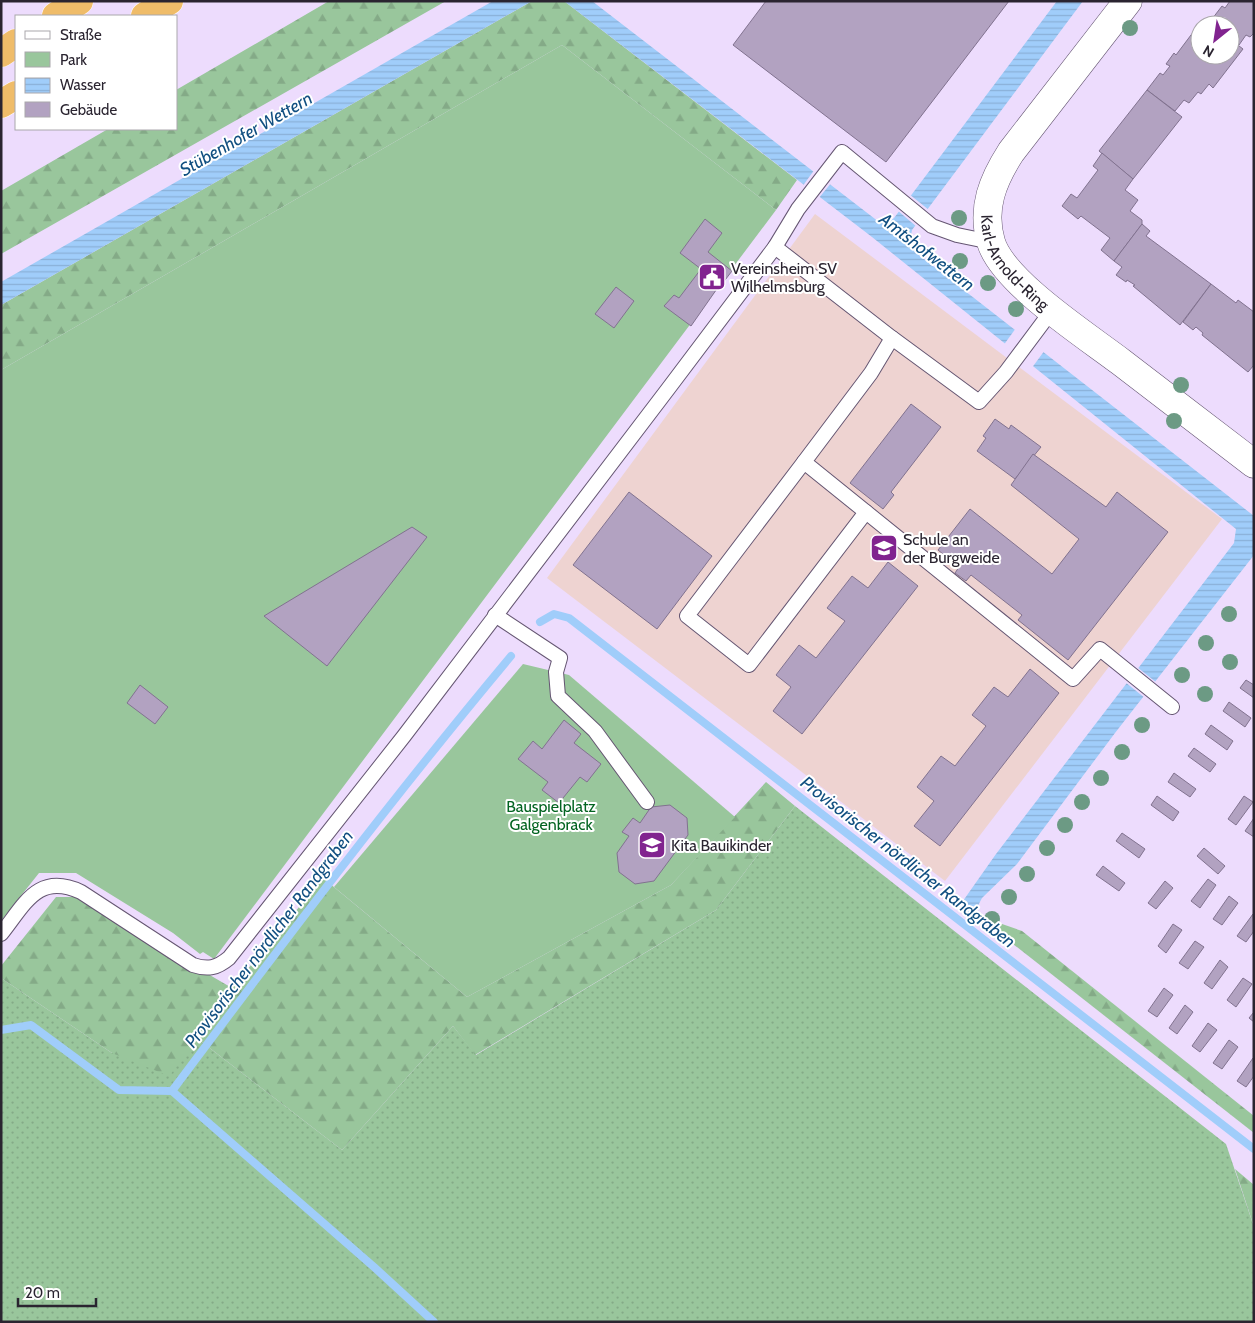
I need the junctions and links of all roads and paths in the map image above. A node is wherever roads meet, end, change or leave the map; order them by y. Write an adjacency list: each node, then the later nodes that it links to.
1 (79, 1): 4 (highway)
2 (169, 1): 5 (highway)
3 (1128, 1): 10 (street, Karl-Arnold-Ring)
4 (58, 15)
5 (147, 15)
6 (15, 44): 7 (highway)
7 (1, 53)
8 (15, 96): 9 (highway)
9 (1, 104)
10 (991, 242): 11 (lane); 12 (street, Karl-Arnold-Ring)
11 (775, 247): 13 (lane); 17 (lane)
12 (1053, 309): 13 (lane); 15 (street, Karl-Arnold-Ring)
13 (892, 338): 14 (lane)
14 (804, 462): 16 (lane); 16 (lane)
15 (1254, 464)
16 (866, 512): 18 (lane)
17 (495, 615): 19 (lane); 20 (lane)
18 (1172, 707)
19 (647, 802)
20 (1, 934)

